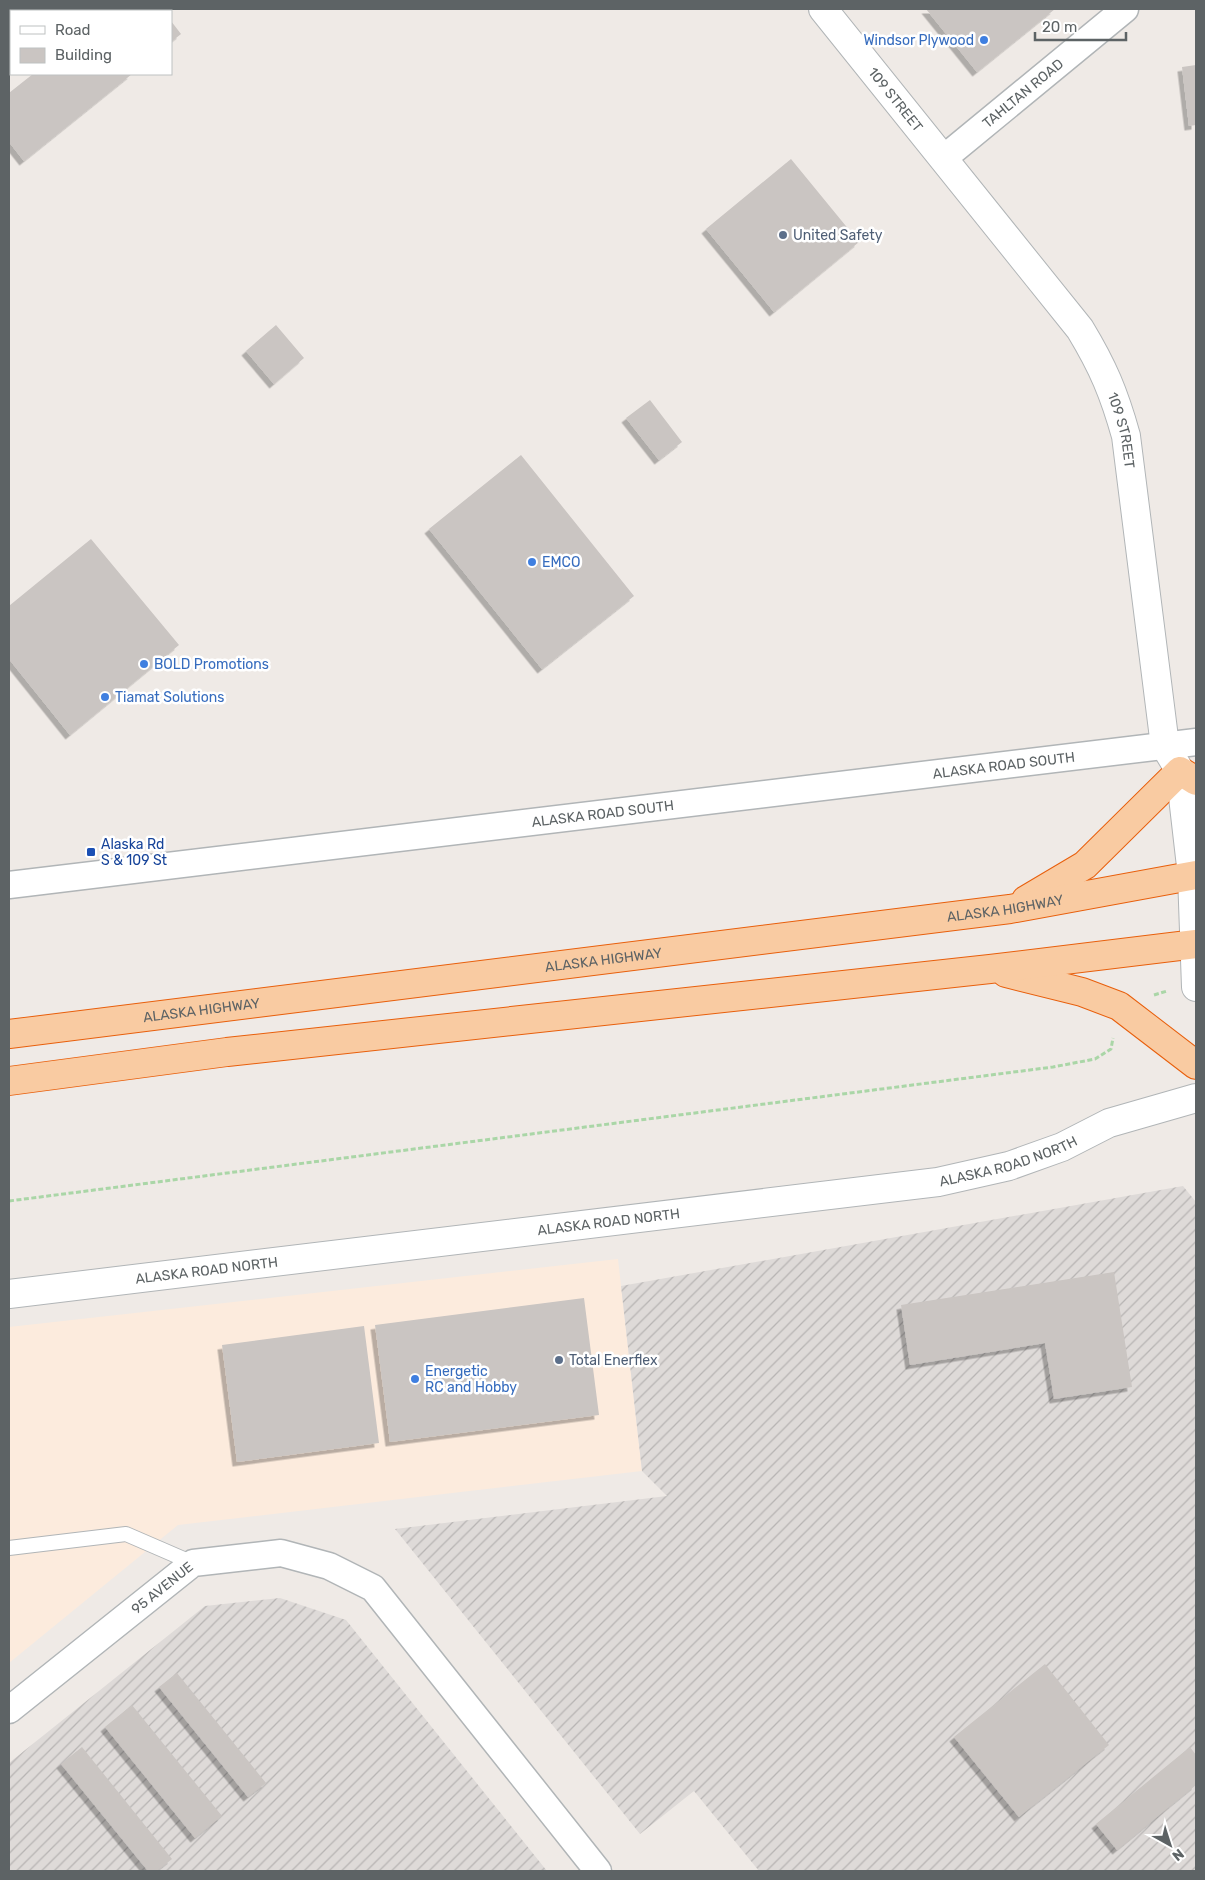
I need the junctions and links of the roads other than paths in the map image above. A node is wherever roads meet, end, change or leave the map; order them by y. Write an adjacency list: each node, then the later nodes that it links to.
1 (823, 9): 3 (street, 109 STREET)
2 (1125, 9): 3 (street, TAHLTAN ROAD)
3 (944, 158): 5 (street, 109 STREET)
4 (1196, 742): 5 (street, ALASKA ROAD SOUTH)
5 (1165, 746): 6 (street, 109 STREET); 8 (street, ALASKA ROAD SOUTH)
6 (1188, 776): 7 (street, 109 STREET); 9 (highway)
7 (1194, 875): 9 (highway, ALASKA HIGHWAY); 10 (street, 109 STREET)
8 (9, 885)
9 (1010, 909): 14 (highway, ALASKA HIGHWAY)
10 (1195, 944): 11 (highway); 12 (street, 109 STREET)
11 (990, 969): 15 (highway); 16 (highway)
12 (1196, 983): 13 (street, 109 STREET)
13 (1196, 987)
14 (9, 1034)
15 (1196, 1065)
16 (9, 1082)
17 (1196, 1098): 18 (street, ALASKA ROAD NORTH)
18 (9, 1294)
19 (9, 1548): 20 (lane)
20 (194, 1563): 21 (street, 95 AVENUE); 22 (street, 95 AVENUE)
21 (9, 1710)
22 (598, 1871)

